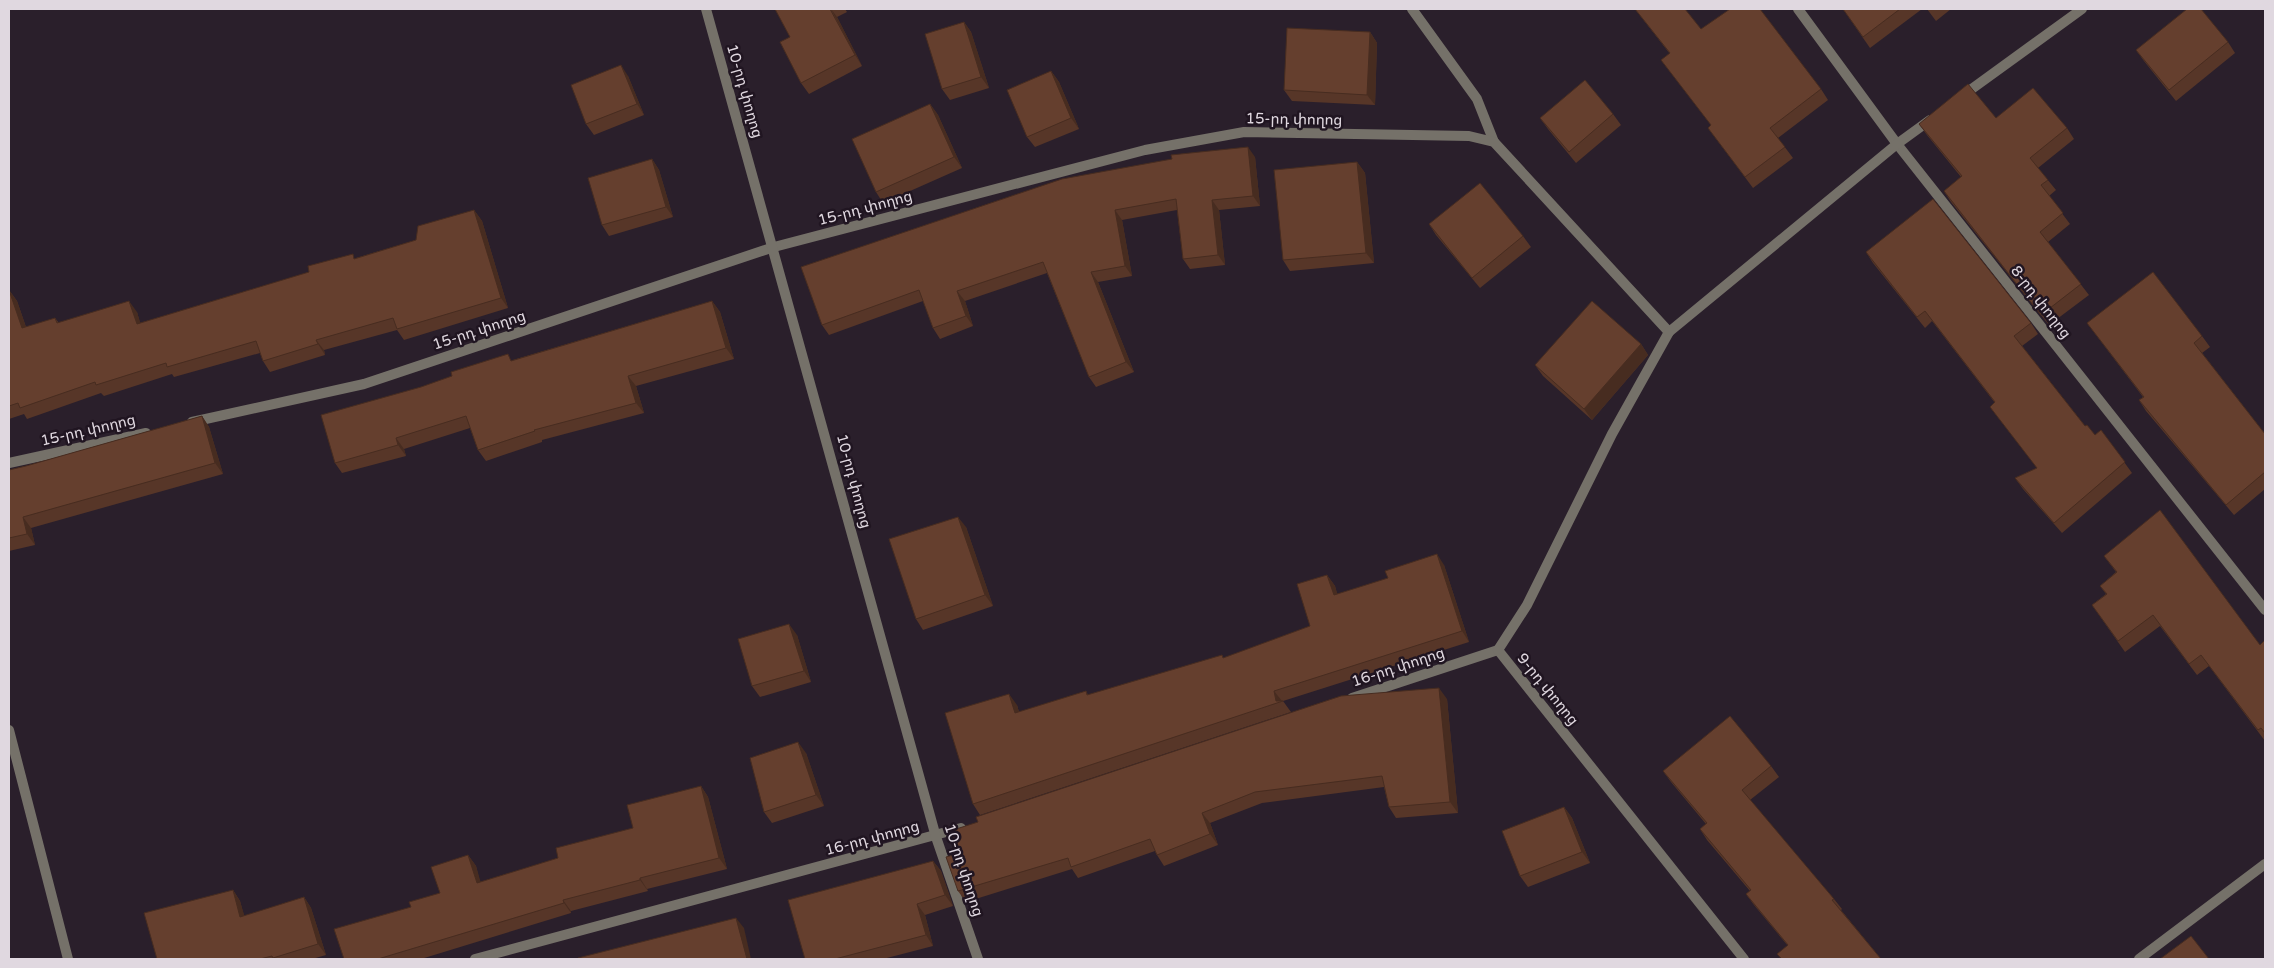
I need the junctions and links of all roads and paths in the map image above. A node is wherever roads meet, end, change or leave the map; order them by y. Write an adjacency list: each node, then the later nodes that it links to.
1 (706, 9): 9 (street, 10-րդ փողոց)
2 (1412, 9): 7 (street)
3 (1798, 9): 8 (street, 8-րդ փողոց)
4 (2082, 9): 5 (street)
5 (1953, 103)
6 (1937, 115): 8 (street)
7 (1494, 142): 9 (street, 15-րդ փողոց); 10 (street)
8 (1896, 144): 10 (street); 14 (street, 8-րդ փողոց)
9 (774, 247): 11 (street, 15-րդ փողոց); 19 (street, 10-րդ փողոց)
10 (1669, 332): 15 (street, 9-րդ փողոց)
11 (182, 425)
12 (153, 431): 13 (street, 15-րդ փողոց)
13 (9, 464)
14 (2265, 610)
15 (1498, 650): 16 (street, 16-րդ փողոց); 24 (street, 9-րդ փողոց)
16 (1338, 703)
17 (9, 730): 21 (street)
18 (974, 824): 19 (street, 16-րդ փողոց)
19 (936, 837): 22 (street, 16-րդ փողոց); 23 (street, 10-րդ փողոց)
20 (2265, 864): 25 (street)
21 (68, 959)
22 (475, 959)
23 (978, 959)
24 (1744, 959)
25 (2139, 959)

